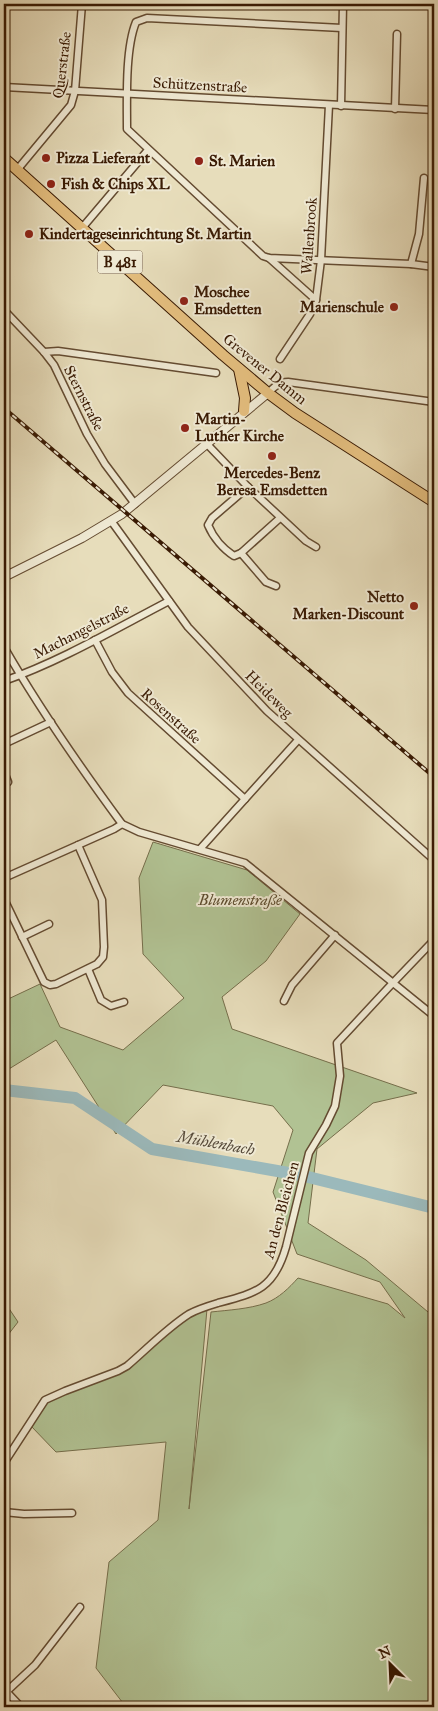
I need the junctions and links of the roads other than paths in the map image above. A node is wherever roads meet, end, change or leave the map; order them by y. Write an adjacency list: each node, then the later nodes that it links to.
1 (82, 4): 6 (street, Querstraße)
2 (342, 4): 3 (street)
3 (342, 28): 7 (street); 9 (street)
4 (397, 34): 10 (street)
5 (4, 86): 6 (street, Schützenstraße)
6 (75, 91): 7 (street, Schützenstraße); 13 (street, Querstraße)
7 (126, 94): 8 (street, Schützenstraße); 12 (street)
8 (330, 106): 9 (street, Schützenstraße); 17 (street, Wallenbrook)
9 (342, 106): 10 (street, Schützenstraße)
10 (395, 109): 11 (street, Schützenstraße)
11 (434, 110)
12 (148, 150): 15 (street); 16 (street)
13 (8, 165): 15 (main road, Grevener Damm / B 481)
14 (424, 178): 18 (street)
15 (82, 228): 24 (main road, Grevener Damm / B 481)
16 (269, 258): 17 (street); 20 (street)
17 (321, 260): 18 (street); 20 (street, Wallenbrook)
18 (411, 264): 19 (street)
19 (434, 268)
20 (316, 300): 23 (street, Wallenbrook)
21 (4, 310): 22 (street, Sternstraße)
22 (44, 352): 25 (street); 32 (street, Sternstraße)
23 (280, 359)
24 (239, 369): 26 (main road, Grevener Damm / B 481); 28 (main road)
25 (216, 373)
26 (268, 392): 27 (street); 28 (street); 31 (main road, Grevener Damm / B 481)
27 (434, 402)
28 (244, 411): 29 (street)
29 (206, 443): 30 (street); 32 (street)
30 (248, 487): 33 (street); 36 (street)
31 (434, 502)
32 (135, 504): 34 (street)
33 (280, 518): 35 (street); 36 (street)
34 (112, 522): 37 (street); 39 (street, Heideweg)
35 (316, 547)
36 (241, 553): 38 (street)
37 (4, 577)
38 (276, 586)
39 (169, 601): 40 (street, Machangelstraße); 45 (street, Heideweg)
40 (94, 640): 42 (street, Machangelstraße); 49 (street, Rosenstraße)
41 (4, 647): 42 (street)
42 (20, 676): 43 (street, Machangelstraße); 44 (street)
43 (4, 682)
44 (51, 722): 46 (street); 50 (street)
45 (298, 740): 49 (street); 53 (street, Heideweg)
46 (4, 744)
47 (4, 772): 48 (street)
48 (8, 782)
49 (245, 799): 52 (street)
50 (122, 824): 51 (street); 52 (street)
51 (78, 846): 54 (street); 60 (street)
52 (200, 849): 57 (street)
53 (434, 860)
54 (4, 878)
55 (4, 899): 58 (street)
56 (49, 924): 58 (street)
57 (335, 935): 61 (street); 62 (street)
58 (22, 937): 60 (street)
59 (434, 940): 61 (street)
60 (88, 969): 63 (street)
61 (394, 983): 64 (street); 65 (street, An den Bleichen)
62 (284, 1001)
63 (124, 1002)
64 (434, 1016)
65 (4, 1463)
66 (4, 1512): 67 (street)
67 (72, 1513)
68 (80, 1607): 69 (street)
69 (5, 1690): 70 (street)
70 (21, 1707)

